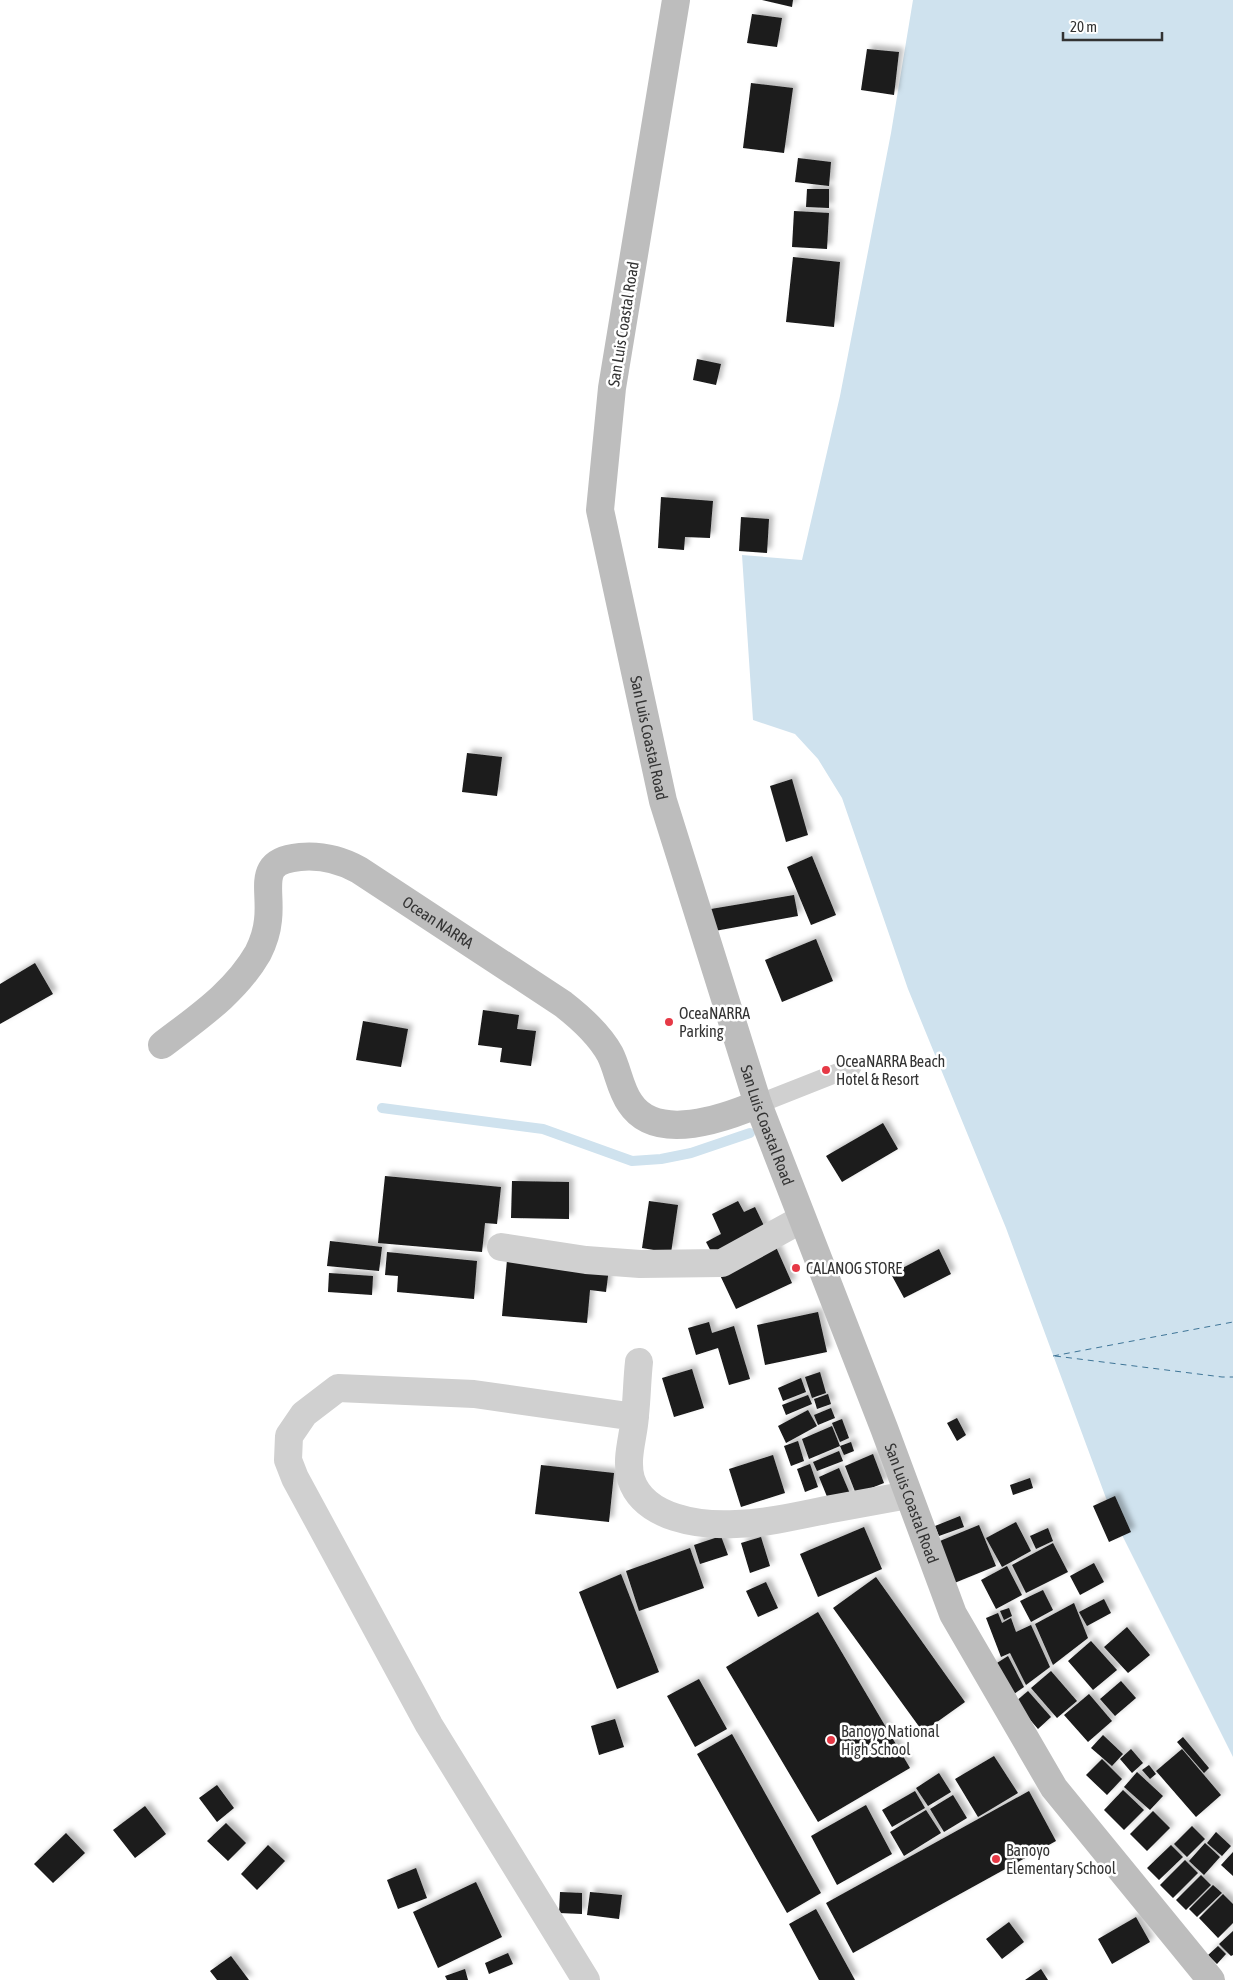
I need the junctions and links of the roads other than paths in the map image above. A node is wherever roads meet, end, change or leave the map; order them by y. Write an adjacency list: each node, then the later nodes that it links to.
1 (676, 0): 4 (street, San Luis Coastal Road)
2 (162, 1045): 4 (street, Ocean NARRA)
3 (852, 1067): 4 (lane)
4 (758, 1104): 5 (street, San Luis Coastal Road)
5 (802, 1218): 6 (street); 9 (street, San Luis Coastal Road)
6 (501, 1247)
7 (638, 1362): 8 (street)
8 (635, 1417): 9 (street); 10 (street)
9 (908, 1495): 11 (street, San Luis Coastal Road)
10 (586, 1980)
11 (1212, 1980)

